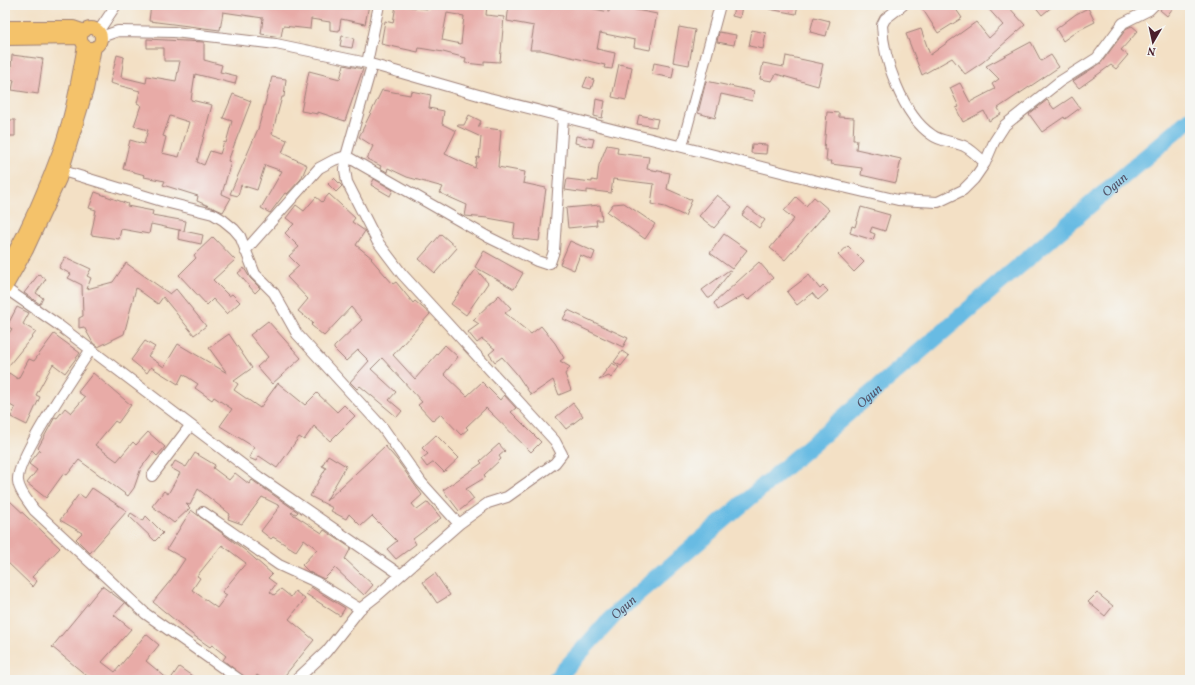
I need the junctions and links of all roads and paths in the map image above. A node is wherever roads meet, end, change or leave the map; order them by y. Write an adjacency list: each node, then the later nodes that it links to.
1 (116, 5): 7 (street)
2 (379, 5): 9 (street)
3 (720, 5): 11 (street)
4 (903, 5): 13 (street)
5 (1154, 5): 13 (street)
6 (5, 27): 7 (main road)
7 (91, 38): 8 (main road); 9 (street); 14 (main road); 16 (main road)
8 (5, 39)
9 (369, 64): 10 (street); 12 (street)
10 (564, 117): 11 (street); 12 (street)
11 (682, 146): 13 (street)
12 (346, 156): 15 (street); 22 (street)
13 (986, 163)
14 (63, 171): 15 (street); 17 (main road)
15 (245, 251): 22 (street)
16 (5, 269)
17 (5, 288): 18 (street)
18 (91, 350): 19 (street); 25 (street)
19 (190, 426): 20 (street); 23 (street)
20 (152, 476)
21 (203, 512): 24 (street)
22 (459, 524): 23 (street)
23 (401, 575): 24 (street)
24 (360, 609): 26 (street)
25 (240, 680)
26 (296, 680)

